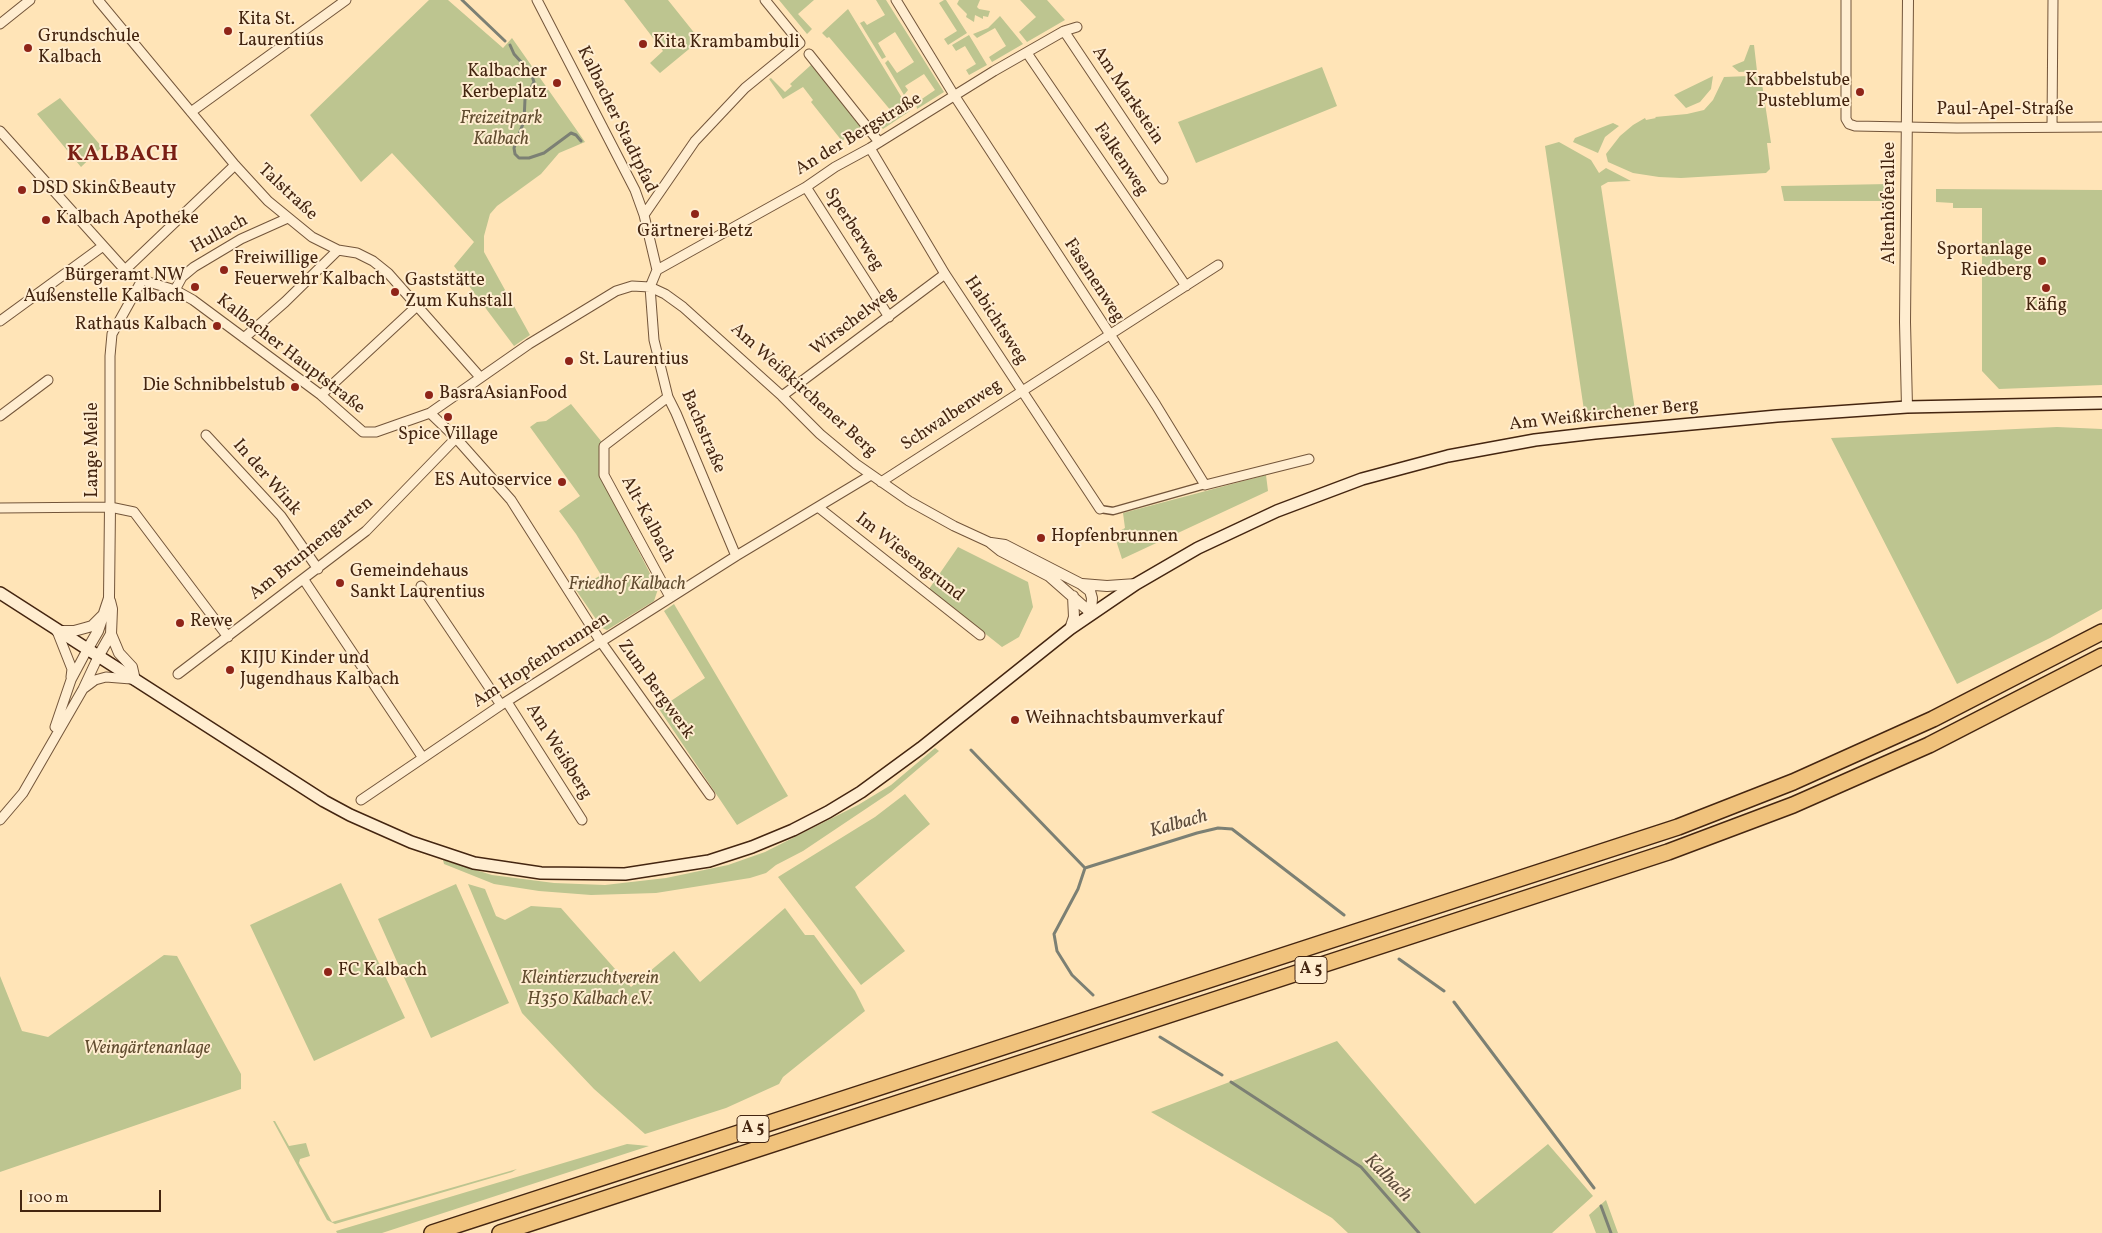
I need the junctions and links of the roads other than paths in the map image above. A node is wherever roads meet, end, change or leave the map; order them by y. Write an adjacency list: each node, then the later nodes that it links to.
1 (30, 0): 10 (street)
2 (98, 0): 16 (street, Talstraße)
3 (346, 0): 16 (street)
4 (537, 0): 26 (street, Kalbacher Stadtpfad)
5 (765, 0): 26 (street)
6 (896, 0): 15 (street, Fasanenweg)
7 (1846, 0): 17 (street, Paul-Apel-Straße)
8 (1908, 0): 17 (street, Altenhöferallee)
9 (2053, 0): 18 (street)
10 (0, 24)
11 (1076, 26): 12 (street, An der Bergstraße)
12 (1064, 31): 13 (street, An der Bergstraße); 24 (street, Am Markstein)
13 (1027, 53): 15 (street, An der Bergstraße); 35 (street, Falkenweg)
14 (809, 54): 21 (street)
15 (954, 95): 21 (street, An der Bergstraße); 41 (street, Fasanenweg)
16 (191, 112): 23 (street, Talstraße)
17 (1908, 127): 18 (street, Paul-Apel-Straße); 50 (street, Altenhöferallee)
18 (2052, 127): 19 (street, Paul-Apel-Straße)
19 (2102, 127)
20 (0, 131): 28 (street, Kalbacher Hauptstraße)
21 (879, 142): 22 (street, An der Bergstraße)
22 (870, 148): 25 (street, An der Bergstraße); 33 (street, Habichtsweg)
23 (234, 165): 27 (street, Talstraße); 31 (street)
24 (1163, 179)
25 (806, 187): 32 (street, An der Bergstraße); 39 (street, Sperberweg)
26 (644, 216): 32 (street, Kalbacher Stadtpfad)
27 (288, 218): 29 (street, Talstraße); 37 (street, Hullach)
28 (103, 246): 31 (street, Kalbacher Hauptstraße); 40 (street)
29 (338, 250): 38 (street, Talstraße); 42 (street)
30 (1218, 265): 35 (street, Schwalbenweg)
31 (125, 270): 34 (street, Kalbacher Hauptstraße)
32 (657, 270): 36 (street)
33 (945, 274): 39 (street, Wirschelweg); 45 (street, Habichtsweg)
34 (142, 280): 37 (street, Kalbacher Hauptstraße); 59 (street, Lange Meile)
35 (1186, 286): 41 (street, Schwalbenweg)
36 (650, 288): 43 (street, Kalbacher Hauptstraße); 47 (street, Am Weißkirchener Berg); 48 (street, Bachstraße)
37 (175, 290): 42 (street, Kalbacher Hauptstraße)
38 (417, 306): 43 (street, Talstraße); 46 (street)
39 (889, 317): 47 (street, Wirschelweg)
40 (0, 321)
41 (1109, 335): 45 (street, Schwalbenweg); 58 (street, Fasanenweg)
42 (244, 338): 46 (street, Kalbacher Hauptstraße)
43 (480, 376): 51 (street, Kalbacher Hauptstraße)
44 (48, 380): 52 (street)
45 (1022, 391): 57 (street, Schwalbenweg); 62 (street, Habichtsweg)
46 (321, 395): 51 (street, Kalbacher Hauptstraße)
47 (782, 396): 56 (street, Am Weißkirchener Berg)
48 (668, 397): 64 (street, Bachstraße); 73 (street, Alt-Kalbach)
49 (2102, 403): 50 (main road, Am Weißkirchener Berg)
50 (1907, 407): 68 (main road, Am Weißkirchener Berg)
51 (430, 413): 54 (street, Zum Bergwerk)
52 (0, 416)
53 (206, 435): 65 (street, In der Wink)
54 (456, 438): 65 (street, Am Brunnengarten); 82 (street, Zum Bergwerk)
55 (1309, 459): 58 (street)
56 (871, 475): 57 (street, Am Weißkirchener Berg); 60 (street, Am Hopfenbrunnen)
57 (881, 482): 63 (street, Am Weißkirchener Berg)
58 (1205, 485): 62 (street)
59 (110, 507): 61 (street); 72 (street); 81 (street, Lange Meile)
60 (818, 507): 64 (street, Am Hopfenbrunnen); 80 (street, Im Wiesengrund)
61 (0, 508)
62 (1100, 509)
63 (991, 543): 67 (street, Am Weißkirchener Berg); 71 (street, Am Weißkirchener Berg)
64 (736, 556): 73 (street, Am Hopfenbrunnen)
65 (318, 569): 66 (street, Am Brunnengarten)
66 (304, 580): 81 (street, Am Brunnengarten); 92 (street)
67 (1082, 584): 68 (street, Am Weißkirchener Berg); 74 (street)
68 (1136, 584): 74 (main road, Am Weißkirchener Berg)
69 (421, 586): 90 (street, Am Weißberg)
70 (0, 593): 77 (main road)
71 (1073, 596): 74 (street, Am Weißkirchener Berg); 76 (street)
72 (109, 598): 75 (street); 79 (street)
73 (670, 598): 82 (street, Am Hopfenbrunnen)
74 (1091, 613): 76 (main road)
75 (104, 614): 77 (street); 83 (street)
76 (1070, 629): 88 (main road)
77 (57, 631): 83 (main road); 87 (street)
78 (2102, 632): 97 (highway, A 5)
79 (111, 634): 85 (street); 88 (street)
80 (980, 635)
81 (228, 637): 86 (street, Am Brunnengarten)
82 (601, 642): 90 (street, Am Hopfenbrunnen); 93 (street, Zum Bergwerk)
83 (87, 650): 85 (main road); 87 (street)
84 (2102, 656): 98 (highway, A 5)
85 (98, 657): 88 (main road); 89 (street)
86 (178, 674)
87 (71, 680): 91 (street)
88 (135, 680): 89 (street)
89 (83, 689): 91 (street)
90 (504, 703): 92 (street, Am Hopfenbrunnen); 96 (street, Am Weißberg)
91 (51, 742): 95 (street)
92 (423, 758): 94 (street, Am Hopfenbrunnen)
93 (710, 795)
94 (361, 800)
95 (0, 820)
96 (582, 820)
97 (432, 1233)
98 (500, 1233)

